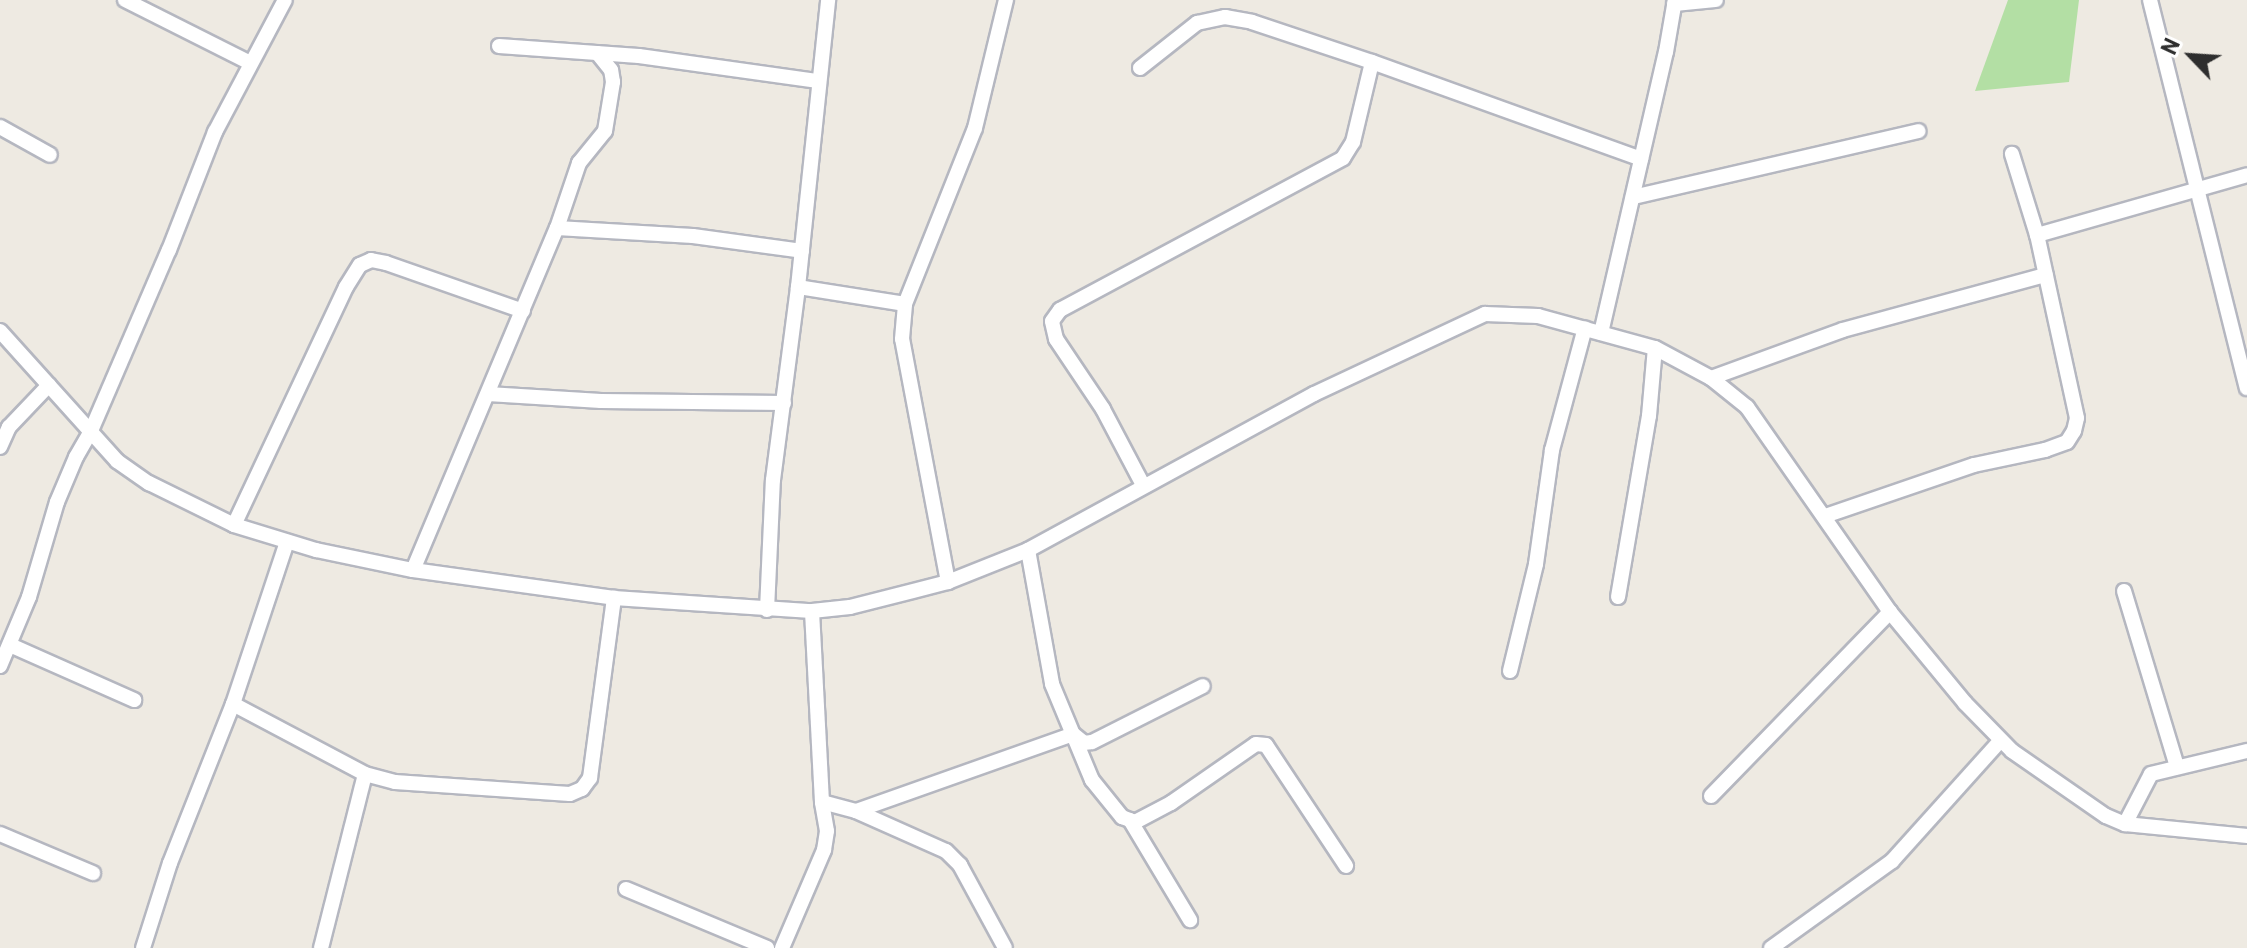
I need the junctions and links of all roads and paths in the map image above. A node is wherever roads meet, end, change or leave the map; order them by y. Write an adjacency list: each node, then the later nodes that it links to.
1 (125, 0): 11 (street)
2 (285, 0): 11 (street)
3 (828, 0): 13 (street)
4 (1006, 0): 27 (street)
5 (1716, 0): 7 (street)
6 (2150, 0): 20 (street)
7 (1674, 2): 18 (street)
8 (499, 46): 9 (street)
9 (597, 53): 13 (street); 22 (street)
10 (1372, 62): 12 (street); 18 (street); 40 (street)
11 (250, 63): 38 (street)
12 (1140, 68)
13 (818, 81): 24 (street)
14 (0, 127): 17 (street)
15 (1918, 131): 21 (street)
16 (2012, 154): 23 (street)
17 (50, 155)
18 (1641, 159): 21 (street)
19 (2247, 175): 20 (street)
20 (2196, 189): 23 (street); 35 (street)
21 (1633, 197): 31 (street)
22 (557, 228): 24 (street); 28 (street)
23 (2037, 235): 25 (street)
24 (802, 251): 26 (street)
25 (2046, 275): 33 (street); 41 (street)
26 (798, 287): 27 (street); 37 (street)
27 (905, 304): 46 (street)
28 (523, 311): 36 (street); 42 (street)
29 (1585, 328): 31 (street); 40 (street); 55 (street)
30 (0, 331): 34 (street)
31 (1601, 333): 32 (street)
32 (1655, 348): 33 (street); 48 (street)
33 (1711, 378): 41 (street)
34 (49, 385): 38 (street); 39 (street)
35 (2247, 388)
36 (488, 394): 37 (street); 45 (street)
37 (784, 403): 50 (street)
38 (90, 433): 42 (street); 53 (street)
39 (0, 447)
40 (1143, 485): 44 (street)
41 (1825, 516): 52 (street)
42 (234, 525): 43 (street)
43 (287, 542): 45 (street); 58 (street)
44 (1028, 550): 46 (street); 59 (street)
45 (413, 570): 49 (street)
46 (948, 582): 51 (street)
47 (2124, 591): 62 (street)
48 (1618, 597)
49 (614, 598): 50 (street); 63 (street)
50 (767, 610): 51 (street)
51 (812, 611): 65 (street)
52 (1890, 612): 60 (street); 64 (street)
53 (10, 645): 54 (street); 57 (street)
54 (0, 666)
55 (1510, 671)
56 (1203, 686): 59 (street)
57 (134, 700)
58 (233, 704): 63 (street); 75 (street)
59 (1073, 734): 66 (street); 67 (street)
60 (2000, 741): 68 (street); 80 (street)
61 (2247, 751): 62 (street)
62 (2177, 767): 68 (street)
63 (365, 774): 76 (street)
64 (1711, 796)
65 (822, 802): 66 (street); 78 (street)
66 (856, 811): 79 (street)
67 (1130, 820): 71 (street); 74 (street)
68 (2125, 824): 70 (street)
69 (0, 834): 72 (street)
70 (2247, 836)
71 (1346, 866)
72 (93, 873)
73 (626, 889): 77 (street)
74 (1190, 920)
75 (143, 948)
76 (321, 948)
77 (767, 948)
78 (782, 948)
79 (1005, 948)
80 (1771, 948)

